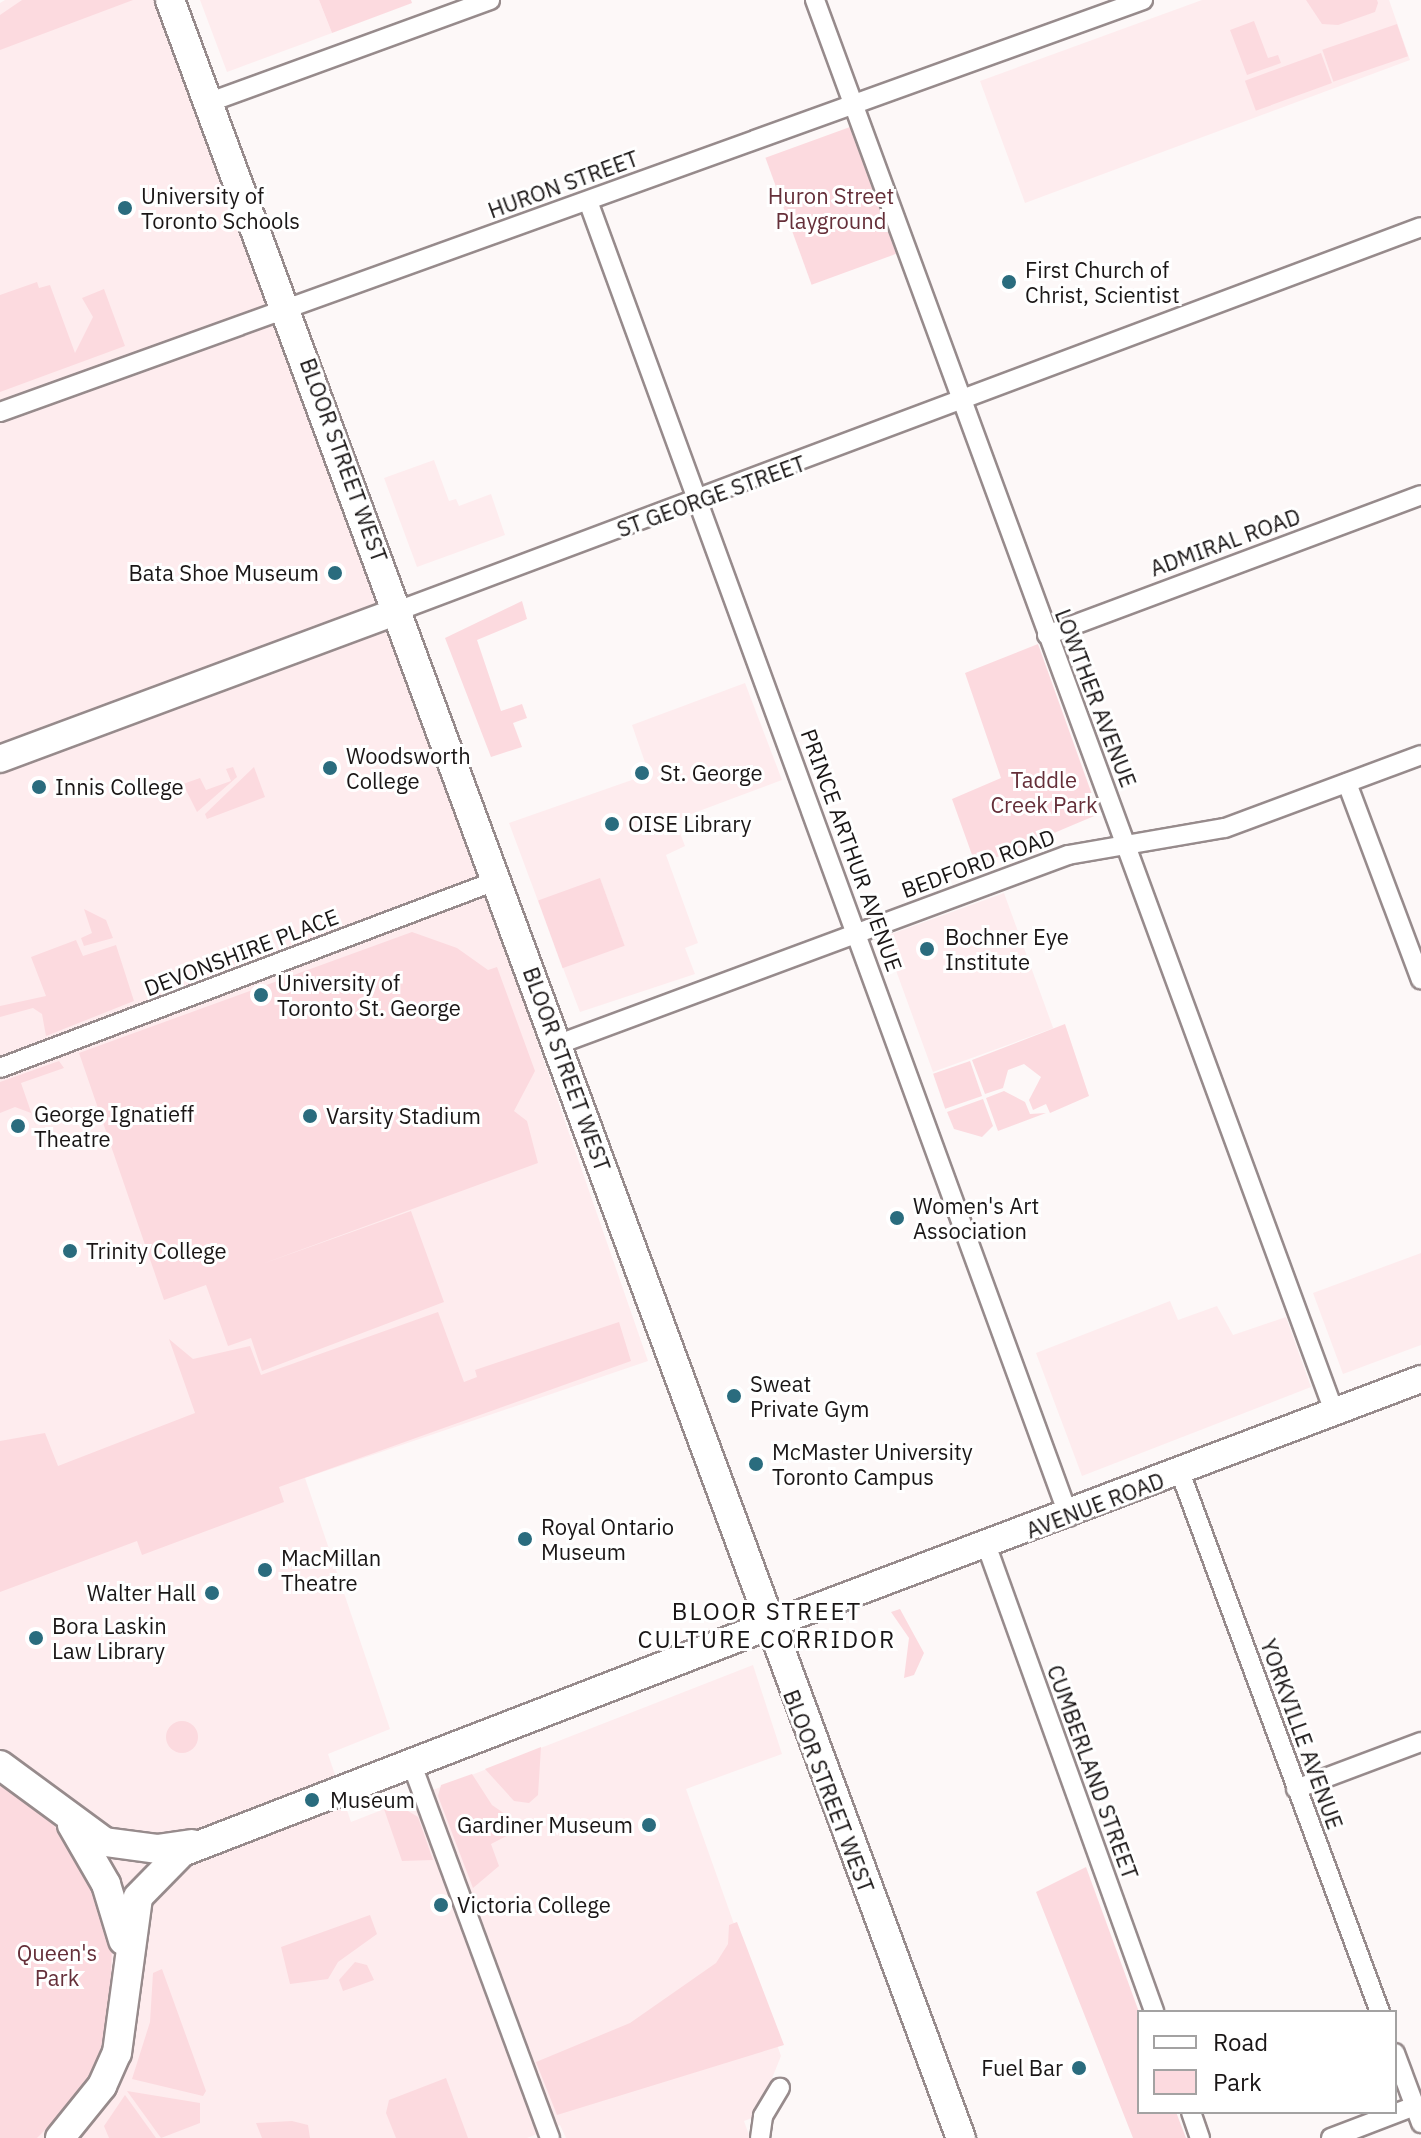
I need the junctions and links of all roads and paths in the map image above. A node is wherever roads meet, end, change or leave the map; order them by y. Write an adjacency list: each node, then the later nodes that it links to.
1 (170, 0): 5 (main road, BLOOR STREET WEST)
2 (490, 0): 5 (street)
3 (815, 0): 6 (street, LOWTHER AVENUE)
4 (1143, 0): 6 (street, HURON STREET)
5 (210, 102): 9 (main road, BLOOR STREET WEST)
6 (852, 104): 7 (street, HURON STREET); 10 (street, LOWTHER AVENUE)
7 (588, 201): 9 (street, HURON STREET); 13 (street, PRINCE ARTHUR AVENUE)
8 (1421, 227): 10 (street, ST GEORGE STREET)
9 (289, 310): 11 (street, HURON STREET); 14 (main road, BLOOR STREET WEST)
10 (960, 401): 13 (street, ST GEORGE STREET); 15 (street, LOWTHER AVENUE)
11 (0, 412)
12 (1421, 495): 15 (street, ADMIRAL ROAD)
13 (698, 500): 14 (street, ST GEORGE STREET); 21 (street, PRINCE ARTHUR AVENUE)
14 (400, 610): 17 (main road, ST GEORGE STREET); 20 (main road, BLOOR STREET WEST)
15 (1047, 635): 19 (street, LOWTHER AVENUE)
16 (1421, 755): 18 (street, BEDFORD ROAD)
17 (0, 759)
18 (1347, 783): 19 (street, BEDFORD ROAD); 22 (street)
19 (1124, 842): 21 (street, BEDFORD ROAD); 26 (street, LOWTHER AVENUE)
20 (498, 880): 23 (main road, BLOOR STREET WEST); 24 (street, DEVONSHIRE PLACE)
21 (859, 934): 23 (street, BEDFORD ROAD); 28 (street, PRINCE ARTHUR AVENUE)
22 (1421, 980)
23 (559, 1044): 30 (main road, BLOOR STREET WEST)
24 (0, 1068)
25 (1421, 1379): 26 (main road, AVENUE ROAD)
26 (1334, 1411): 27 (main road, AVENUE ROAD)
27 (1180, 1472): 28 (main road, AVENUE ROAD); 34 (street, YORKVILLE AVENUE)
28 (1069, 1517): 29 (main road, AVENUE ROAD)
29 (987, 1547): 30 (main road, AVENUE ROAD); 38 (street, CUMBERLAND STREET)
30 (767, 1626): 32 (main road); 47 (main road, BLOOR STREET WEST)
31 (1421, 1742): 34 (street)
32 (411, 1762): 36 (main road); 45 (street)
33 (0, 1765): 35 (main road)
34 (1296, 1789): 39 (street, YORKVILLE AVENUE)
35 (70, 1821): 36 (main road); 37 (main road)
36 (195, 1844): 37 (main road)
37 (128, 1970): 44 (main road)
38 (1153, 2010)
39 (1379, 2010)
40 (1397, 2058): 43 (street)
41 (780, 2088): 46 (street)
42 (1192, 2114): 48 (street)
43 (1418, 2114): 49 (street)
44 (60, 2138)
45 (550, 2138)
46 (760, 2138)
47 (961, 2138)
48 (1200, 2138)
49 (1331, 2138)

